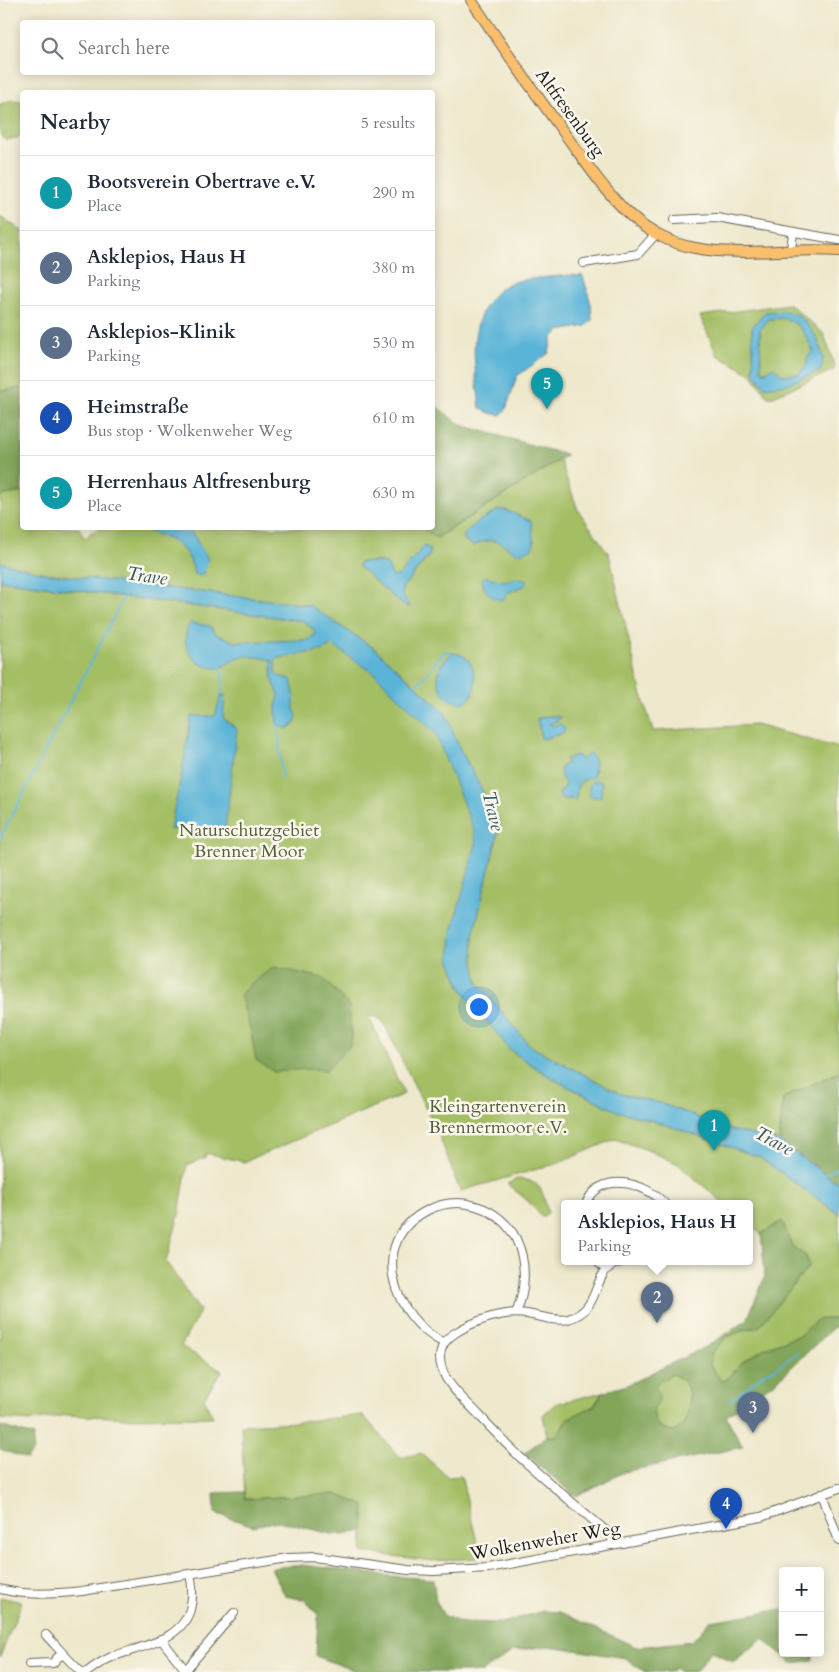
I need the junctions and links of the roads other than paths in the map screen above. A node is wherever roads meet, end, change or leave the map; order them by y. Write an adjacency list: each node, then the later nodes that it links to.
1 (471, 0): 4 (main road, Altfresenburg)
2 (674, 220): 3 (street)
3 (793, 232): 5 (street); 6 (street)
4 (656, 234): 6 (main road, Altfresenburg); 8 (street)
5 (839, 240)
6 (792, 250): 7 (main road, Altfresenburg)
7 (839, 251)
8 (584, 263)
9 (588, 1200): 10 (street)
10 (659, 1200)
11 (601, 1265): 13 (street)
12 (611, 1265): 13 (street)
13 (605, 1269): 14 (street)
14 (516, 1313): 15 (street); 15 (street)
15 (444, 1343): 19 (street)
16 (839, 1488): 17 (street, Wolkenweher Weg)
17 (822, 1494): 18 (street); 19 (street, Wolkenweher Weg)
18 (839, 1541)
19 (613, 1544): 20 (street, Wolkenweher Weg)
20 (190, 1574): 21 (street, Wolkenweher Weg); 24 (street)
21 (0, 1589)
22 (234, 1613): 29 (street)
23 (46, 1635): 25 (street)
24 (161, 1640): 28 (street); 29 (street)
25 (63, 1655): 26 (street); 27 (street)
26 (29, 1664)
27 (81, 1672)
28 (87, 1672)
29 (185, 1672)

